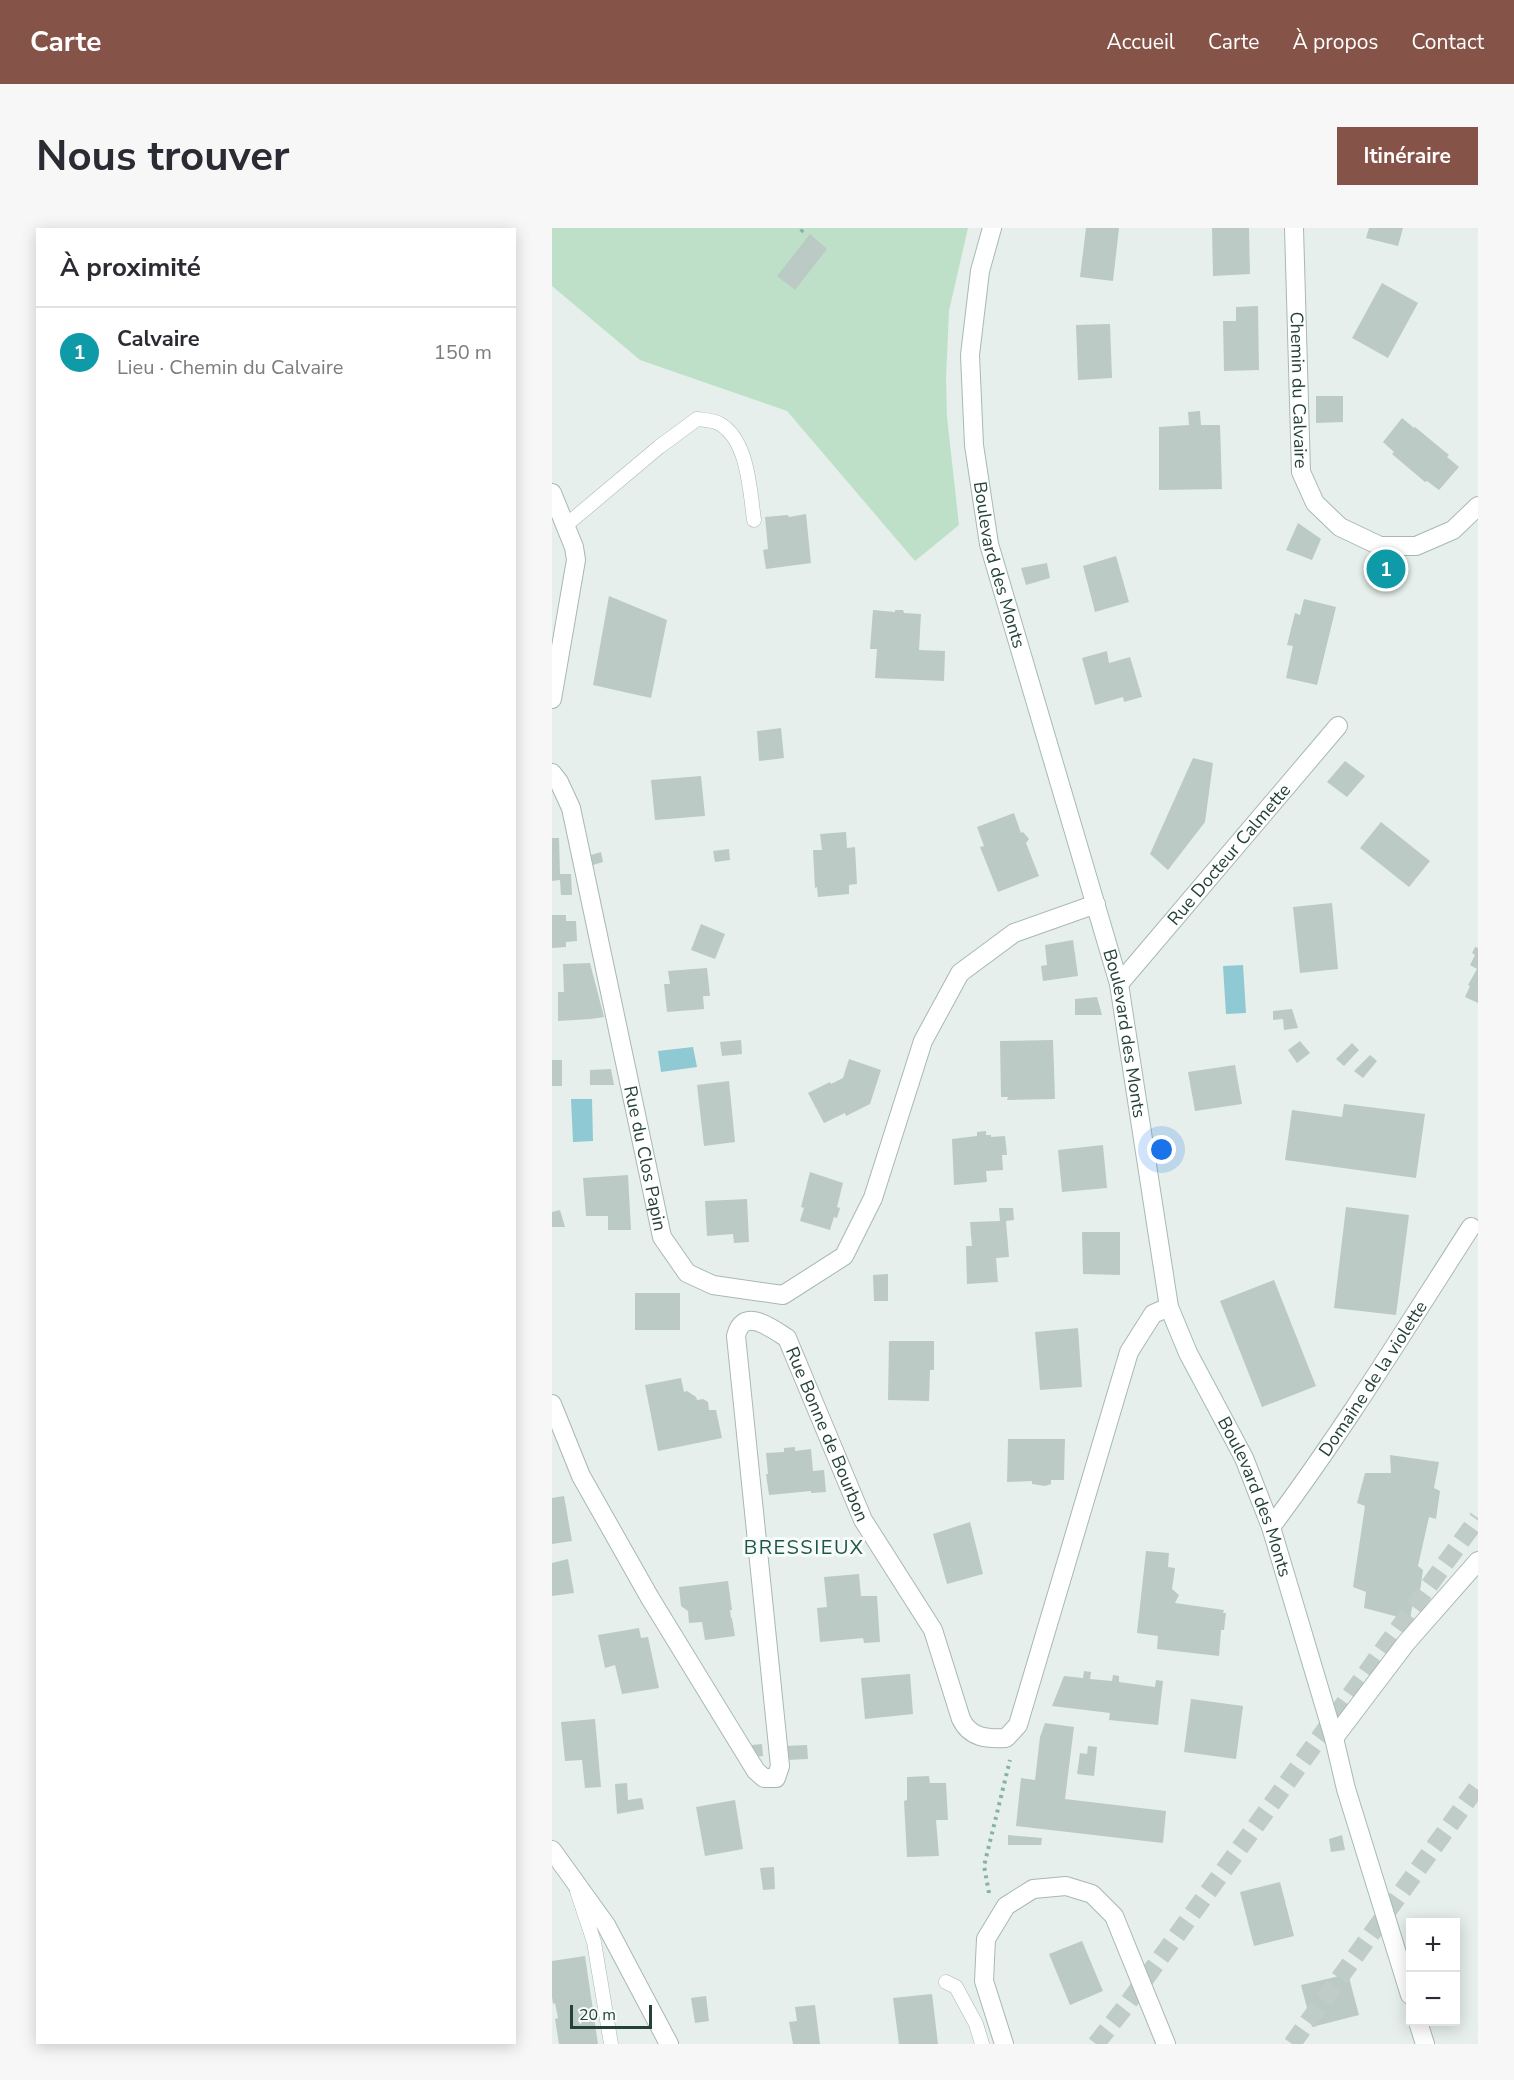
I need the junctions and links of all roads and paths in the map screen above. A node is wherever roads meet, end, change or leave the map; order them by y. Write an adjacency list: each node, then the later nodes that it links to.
1 (992, 228): 10 (street, Boulevard des Monts)
2 (1294, 228): 4 (street, Chemin du Calvaire)
3 (552, 493): 6 (street)
4 (1478, 506)
5 (754, 520): 6 (lane)
6 (565, 526): 7 (street)
7 (552, 699)
8 (1338, 726): 11 (street, Rue Docteur Calmette)
9 (552, 772): 13 (street, Rue du Clos Papin)
10 (1096, 904): 11 (street, Boulevard des Monts); 13 (street, Rue du Clos Papin)
11 (1119, 984): 14 (street, Boulevard des Monts)
12 (1471, 1227): 17 (street, Domaine de la violette)
13 (744, 1290): 15 (street)
14 (1169, 1306): 17 (street, Boulevard des Monts); 19 (street)
15 (761, 1321): 16 (street); 19 (street, Rue Bonne de Bourbon)
16 (552, 1404)
17 (1271, 1527): 20 (street, Boulevard des Monts)
18 (1478, 1561): 20 (street)
19 (1018, 1725): 23 (path)
20 (1334, 1738): 25 (street, Boulevard des Monts)
21 (552, 1850): 22 (street)
22 (572, 1878): 27 (lane); 28 (street)
23 (993, 1928): 30 (street); 31 (street)
24 (946, 1982): 29 (lane)
25 (1406, 1982)
26 (1419, 2026): 32 (street)
27 (611, 2044)
28 (669, 2044)
29 (982, 2044)
30 (1004, 2044)
31 (1166, 2044)
32 (1425, 2044)

